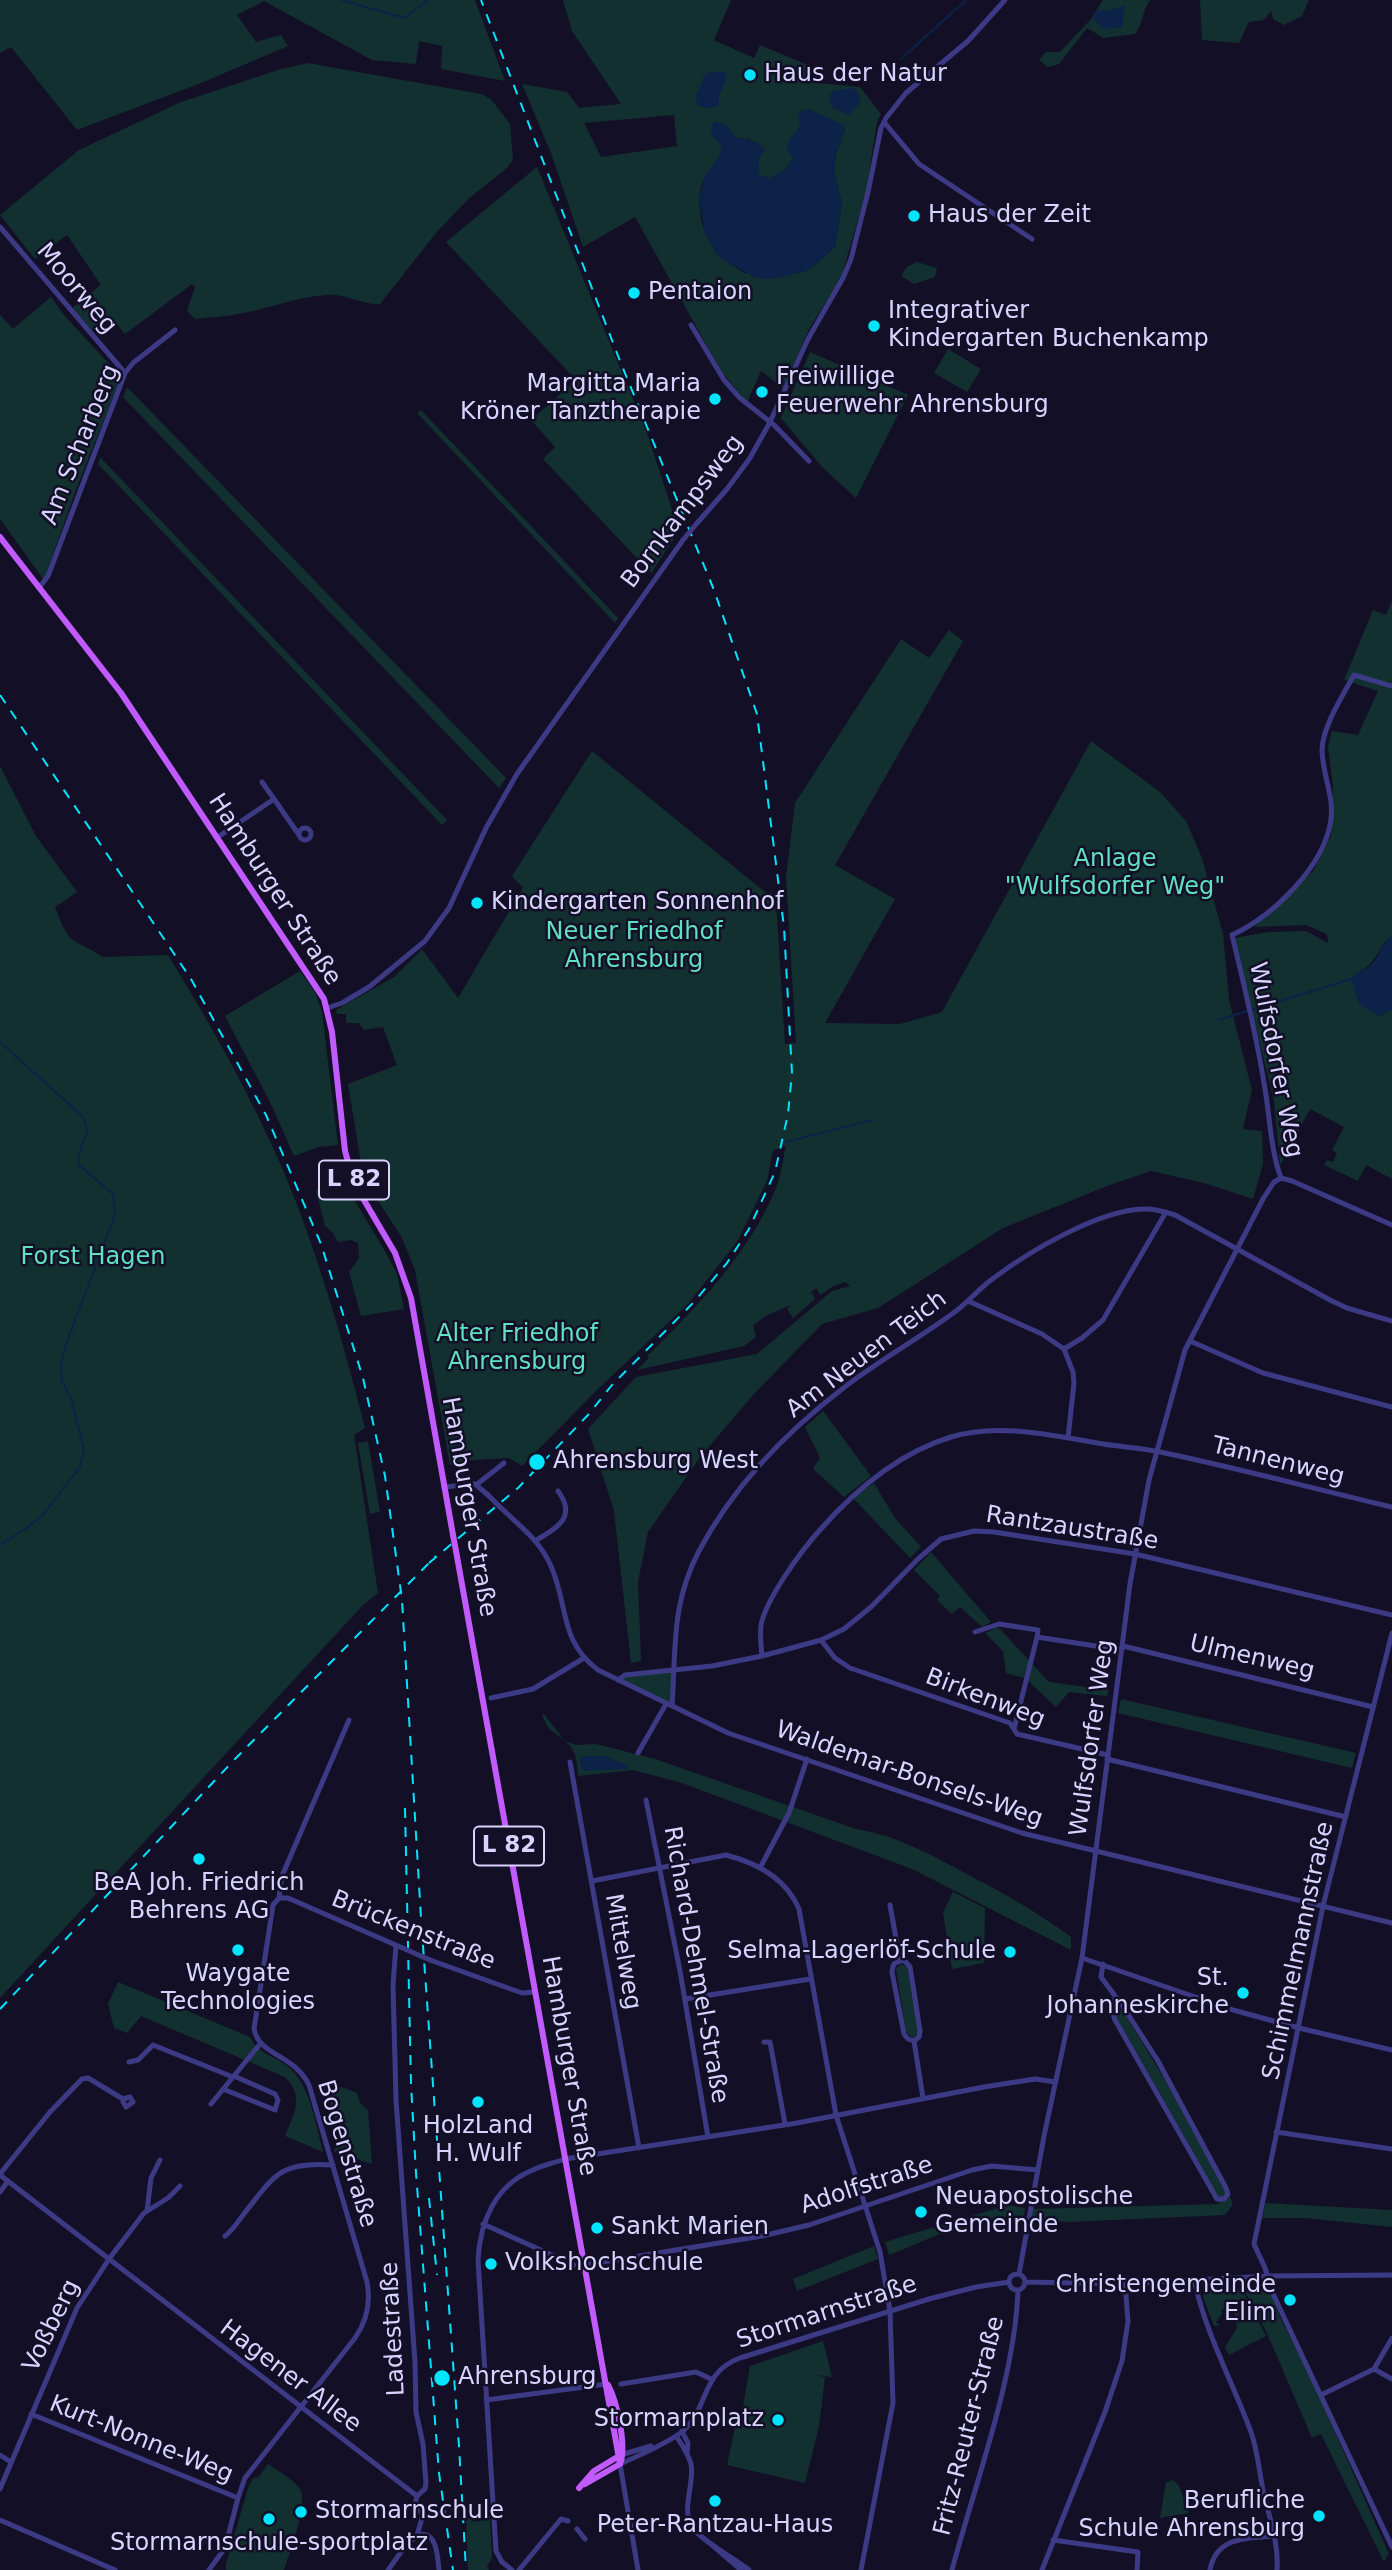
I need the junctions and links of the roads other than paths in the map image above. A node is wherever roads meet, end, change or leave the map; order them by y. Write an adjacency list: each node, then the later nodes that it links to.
1 (1005, 0): 2 (street, Bornkampsweg)
2 (884, 122): 4 (street); 8 (street, Bornkampsweg)
3 (0, 227): 7 (street, Moorweg)
4 (1032, 239)
5 (691, 325): 8 (street)
6 (175, 330): 7 (street, Am Scharberg)
7 (125, 373): 11 (street, Am Scharberg)
8 (769, 422): 9 (street); 17 (street, Bornkampsweg, bridge)
9 (809, 461)
10 (0, 537): 11 (main road, Hamburger Straße / L 82)
11 (39, 588): 16 (main road, Hamburger Straße / L 82)
12 (1392, 686): 18 (street, Wulfsdorfer Weg)
13 (262, 782): 14 (street)
14 (274, 799): 15 (street); 16 (street)
15 (299, 835)
16 (218, 837): 17 (main road, Hamburger Straße / L 82)
17 (327, 1008): 31 (main road, Hamburger Straße / L 82)
18 (1281, 1178): 20 (street); 21 (street, Wulfsdorfer Weg)
19 (1166, 1212): 21 (street, Am Neuen Teich); 22 (street, Am Neuen Teich); 25 (street)
20 (1392, 1225)
21 (1238, 1248): 23 (street, Am Neuen Teich); 24 (street, Wulfsdorfer Weg)
22 (968, 1301): 25 (street); 44 (street, Am Neuen Teich)
23 (1392, 1321)
24 (1190, 1341): 26 (street); 28 (street, Wulfsdorfer Weg)
25 (1064, 1349): 27 (street)
26 (1392, 1407)
27 (1068, 1438): 28 (street, Tannenweg); 42 (street, Tannenweg)
28 (1156, 1451): 33 (street, Tannenweg); 35 (street, Wulfsdorfer Weg)
29 (504, 1463): 30 (street)
30 (476, 1485): 31 (street); 34 (street, Waldemar-Bonsels-Weg, bridge)
31 (444, 1487): 70 (main road, Hamburger Straße / L 82, bridge)
32 (558, 1492): 34 (street)
33 (1392, 1507)
34 (535, 1541): 43 (street, Waldemar-Bonsels-Weg)
35 (1135, 1554): 36 (street, Rantzaustraße); 40 (street, Rantzaustraße); 41 (street, Wulfsdorfer Weg)
36 (1392, 1615)
37 (975, 1632): 39 (street, Ulmenweg)
38 (1392, 1633): 48 (street, Schimmelmannstraße)
39 (1037, 1637): 41 (street, Ulmenweg); 50 (street)
40 (821, 1640): 42 (street, Rantzaustraße); 50 (street, Birkenweg)
41 (1122, 1648): 48 (street, Ulmenweg); 52 (street, Wulfsdorfer Weg)
42 (762, 1656): 44 (street, Rantzaustraße)
43 (584, 1658): 45 (street, Waldemar-Bonsels-Weg); 46 (street)
44 (675, 1670): 45 (street, Rantzaustraße); 47 (street, Am Neuen Teich)
45 (618, 1680): 47 (street, Waldemar-Bonsels-Weg)
46 (491, 1698)
47 (669, 1705): 51 (street); 53 (street, Waldemar-Bonsels-Weg)
48 (1373, 1706): 56 (street, Schimmelmannstraße)
49 (349, 1720): 61 (street)
50 (1014, 1729): 52 (street, Birkenweg)
51 (638, 1753)
52 (1107, 1757): 56 (street, Birkenweg); 57 (street, Wulfsdorfer Weg)
53 (807, 1759): 57 (street, Waldemar-Bonsels-Weg); 59 (street)
54 (570, 1762): 60 (street, Mittelweg)
55 (646, 1800): 58 (street, Richard-Dehmel-Straße)
56 (1346, 1817): 63 (street, Schimmelmannstraße)
57 (1095, 1851): 63 (street, Waldemar-Bonsels-Weg); 66 (street, Wulfsdorfer Weg)
58 (660, 1866): 59 (street); 60 (street); 71 (street, Richard-Dehmel-Straße)
59 (760, 1868): 69 (street)
60 (592, 1881): 93 (street, Mittelweg)
61 (279, 1898): 65 (street, Brückenstraße); 76 (street)
62 (890, 1905): 67 (street)
63 (1323, 1906): 64 (street, Waldemar-Bonsels-Weg); 73 (street, Schimmelmannstraße)
64 (1392, 1923)
65 (397, 1946): 70 (street, Brückenstraße, bridge); 137 (street, Ladestraße)
66 (1082, 1958): 68 (street); 82 (street, Wulfsdorfer Weg)
67 (900, 1961): 74 (street); 74 (street)
68 (1104, 1964): 72 (street); 73 (street)
69 (810, 1979): 71 (street); 87 (street)
70 (534, 1992): 96 (main road, Hamburger Straße / L 82)
71 (685, 1999): 92 (street, Richard-Dehmel-Straße)
72 (1115, 2002): 78 (street); 80 (street)
73 (1299, 2028): 77 (street); 91 (street, Schimmelmannstraße)
74 (914, 2041): 84 (street)
75 (764, 2042): 89 (street)
76 (260, 2044): 81 (street); 97 (street, Bogenstraße)
77 (1392, 2050)
78 (1158, 2061): 80 (street); 88 (street)
79 (129, 2062): 81 (street)
80 (1144, 2068): 90 (street)
81 (233, 2077): 83 (street); 83 (street)
82 (1056, 2082): 84 (street); 98 (street)
83 (223, 2089): 86 (street)
84 (923, 2098): 87 (street)
85 (123, 2099): 99 (street)
86 (211, 2104)
87 (836, 2115): 89 (street); 103 (street)
88 (1190, 2121): 90 (street); 90 (street)
89 (785, 2124): 92 (street)
90 (1178, 2129)
91 (1276, 2132): 94 (street); 112 (street, Schimmelmannstraße)
92 (708, 2137): 93 (street)
93 (639, 2148): 96 (street)
94 (1392, 2149)
95 (160, 2160): 104 (street)
96 (565, 2160): 105 (street); 109 (main road, Hamburger Straße / L 82)
97 (333, 2165): 106 (street); 127 (street, Bogenstraße)
98 (1038, 2169): 103 (street, Adolfstraße); 110 (street)
99 (0, 2175): 100 (street, Hagener Allee)
100 (8, 2181): 102 (street); 107 (street, Hagener Allee)
101 (180, 2186): 104 (street)
102 (0, 2192)
103 (864, 2208): 109 (street, Adolfstraße); 118 (street)
104 (147, 2211): 107 (street)
105 (483, 2224): 108 (street); 126 (street)
106 (225, 2236)
107 (108, 2259): 127 (street, Hagener Allee); 128 (street, Voßberg)
108 (574, 2265)
109 (584, 2265): 123 (main road, Hamburger Straße / L 82)
110 (1019, 2274): 114 (street, Stormarnstraße); 115 (street)
111 (1392, 2275): 112 (street)
112 (1268, 2276): 113 (street); 125 (street, Schimmelmannstraße)
113 (1194, 2280): 116 (street); 143 (street)
114 (1009, 2282): 117 (street); 118 (street, Stormarnstraße)
115 (1025, 2282): 116 (street); 117 (street)
116 (1125, 2284): 145 (street)
117 (1018, 2290): 158 (street, Fritz-Reuter-Straße)
118 (890, 2311): 121 (street, Stormarnstraße); 157 (street)
119 (1392, 2338): 120 (street)
120 (1374, 2369): 122 (street); 125 (street)
121 (711, 2379): 124 (street); 129 (street)
122 (1392, 2379)
123 (607, 2384): 126 (street); 134 (main road, Hamburger Straße / L 82)
124 (621, 2384)
125 (1321, 2395): 147 (street, Schimmelmannstraße)
126 (486, 2400): 152 (street, bridge)
127 (301, 2407): 137 (street, Hagener Allee); 138 (street, Bogenstraße)
128 (31, 2414): 135 (street, Voßberg); 138 (street, Kurt-Nonne-Weg)
129 (682, 2431): 130 (street); 132 (street)
130 (676, 2436): 131 (street); 132 (street)
131 (657, 2444): 134 (street); 134 (street)
132 (687, 2454): 146 (street)
133 (0, 2455): 135 (street)
134 (620, 2459): 134 (main road); 154 (street, Hamburger Straße)
135 (11, 2462): 136 (street, Voßberg)
136 (0, 2489)
137 (417, 2496): 142 (street)
138 (238, 2498): 149 (street, Bogenstraße)
139 (0, 2520): 148 (street)
140 (568, 2521): 153 (street)
141 (577, 2529): 144 (street)
142 (417, 2535): 150 (street); 151 (street)
143 (1273, 2536): 161 (street); 162 (street)
144 (585, 2539)
145 (1053, 2540): 159 (street); 160 (street)
146 (712, 2545): 155 (street); 156 (street)
147 (1392, 2547)
148 (115, 2570)
149 (209, 2570)
150 (388, 2570)
151 (439, 2570)
152 (508, 2570)
153 (519, 2570)
154 (638, 2570)
155 (741, 2570)
156 (750, 2570)
157 (861, 2570)
158 (951, 2570)
159 (1042, 2570)
160 (1137, 2570)
161 (1210, 2570)
162 (1277, 2570)

